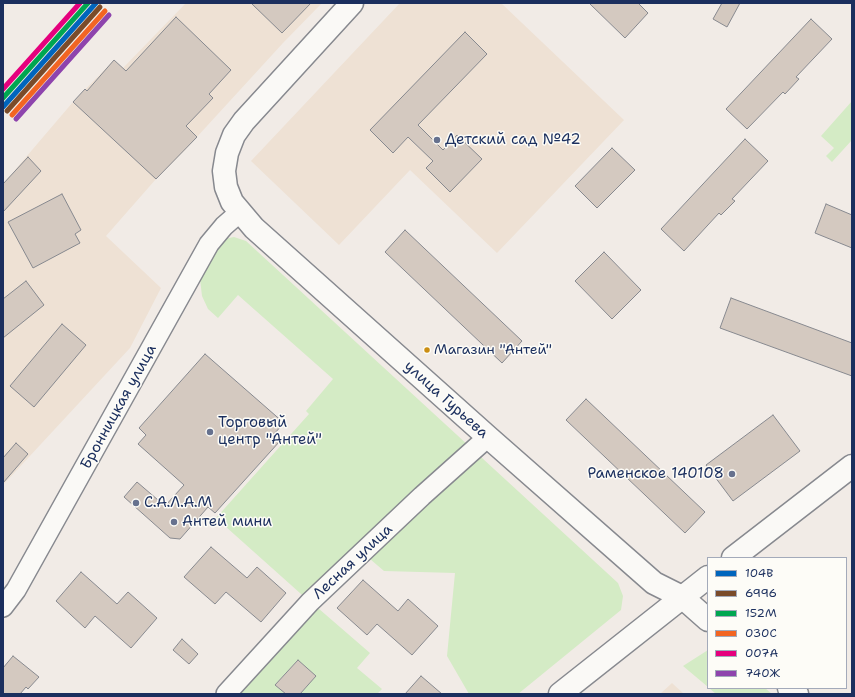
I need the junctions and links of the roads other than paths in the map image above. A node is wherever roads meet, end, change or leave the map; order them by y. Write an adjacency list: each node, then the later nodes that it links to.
1 (352, 3): 2 (street, улица Гурьева)
2 (240, 212): 3 (street, улица Гурьева); 8 (street, Бронницкая улица)
3 (488, 437): 7 (street, улица Гурьева); 10 (street, Лесная улица)
4 (852, 466): 5 (street)
5 (734, 557)
6 (707, 578): 7 (street)
7 (682, 597): 9 (street, улица Гурьева); 11 (street)
8 (3, 607)
9 (707, 619)
10 (226, 694)
11 (560, 694)

